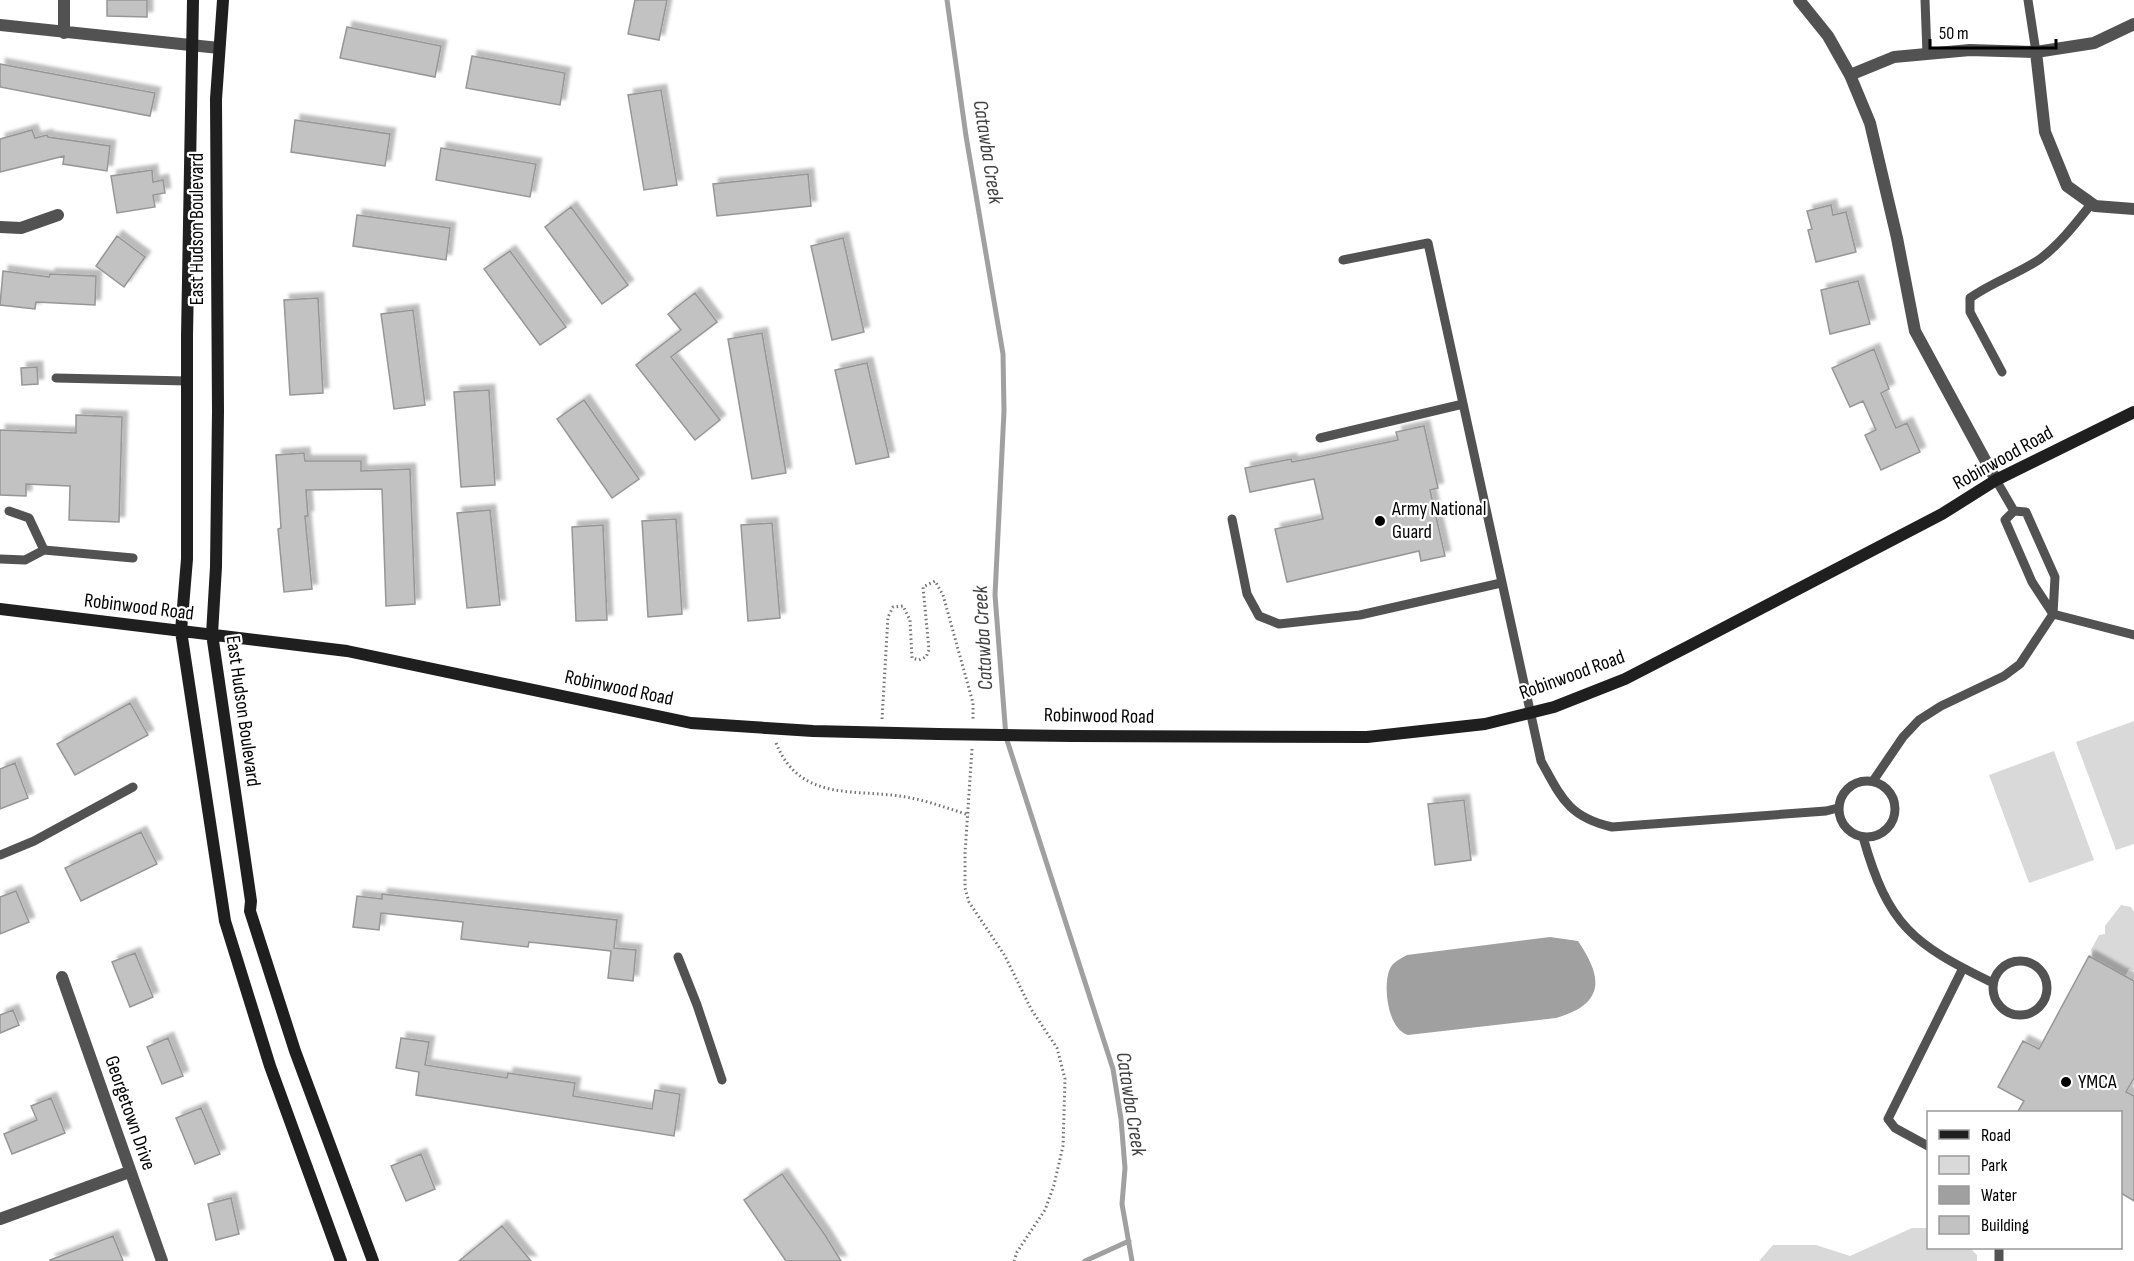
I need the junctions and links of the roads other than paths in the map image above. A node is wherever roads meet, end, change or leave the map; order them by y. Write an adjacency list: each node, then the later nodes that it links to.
1 (64, 0): 9 (street)
2 (193, 0): 10 (main road, East Hudson Boulevard)
3 (223, 0): 11 (main road, East Hudson Boulevard)
4 (1798, 0): 14 (street)
5 (1925, 0): 13 (lane)
6 (2028, 0): 12 (lane)
7 (2134, 24): 12 (street)
8 (0, 25): 9 (street)
9 (64, 33): 10 (street)
10 (193, 47): 11 (street); 22 (main road, East Hudson Boulevard)
11 (219, 48): 37 (main road, East Hudson Boulevard)
12 (2036, 52): 13 (street); 15 (street)
13 (1927, 54): 14 (street)
14 (1851, 75): 26 (street)
15 (2092, 203): 16 (street); 20 (lane)
16 (2134, 209)
17 (58, 215): 18 (street)
18 (0, 227)
19 (1343, 260): 23 (lane)
20 (2002, 372)
21 (56, 378): 22 (lane)
22 (187, 381): 36 (main road, East Hudson Boulevard)
23 (1463, 404): 25 (lane); 33 (lane)
24 (2134, 412): 26 (main road, Robinwood Road)
25 (1320, 438)
26 (1996, 480): 28 (lane); 39 (main road, Robinwood Road)
27 (9, 511): 30 (lane)
28 (2014, 511): 35 (lane); 35 (lane)
29 (1232, 519): 33 (lane)
30 (44, 550): 31 (lane); 32 (lane)
31 (133, 558)
32 (0, 559)
33 (1502, 583): 39 (lane)
34 (0, 609): 36 (main road, Robinwood Road)
35 (2053, 614): 38 (lane); 40 (lane)
36 (182, 632): 37 (main road, Robinwood Road); 54 (main road, East Hudson Boulevard)
37 (212, 634): 39 (main road, Robinwood Road, bridge); 55 (main road, East Hudson Boulevard)
38 (2134, 635)
39 (1530, 714): 42 (lane)
40 (1873, 781): 42 (lane); 43 (lane)
41 (133, 787): 44 (lane)
42 (1839, 812): 43 (lane)
43 (1868, 837): 46 (lane)
44 (0, 855)
45 (678, 957): 49 (lane)
46 (1963, 968): 48 (lane); 50 (lane)
47 (62, 977): 51 (street, Georgetown Drive)
48 (1993, 983): 48 (lane)
49 (722, 1080)
50 (1927, 1145)
51 (129, 1172): 52 (street); 53 (street, Georgetown Drive)
52 (0, 1219)
53 (162, 1261)
54 (340, 1261)
55 (373, 1261)

